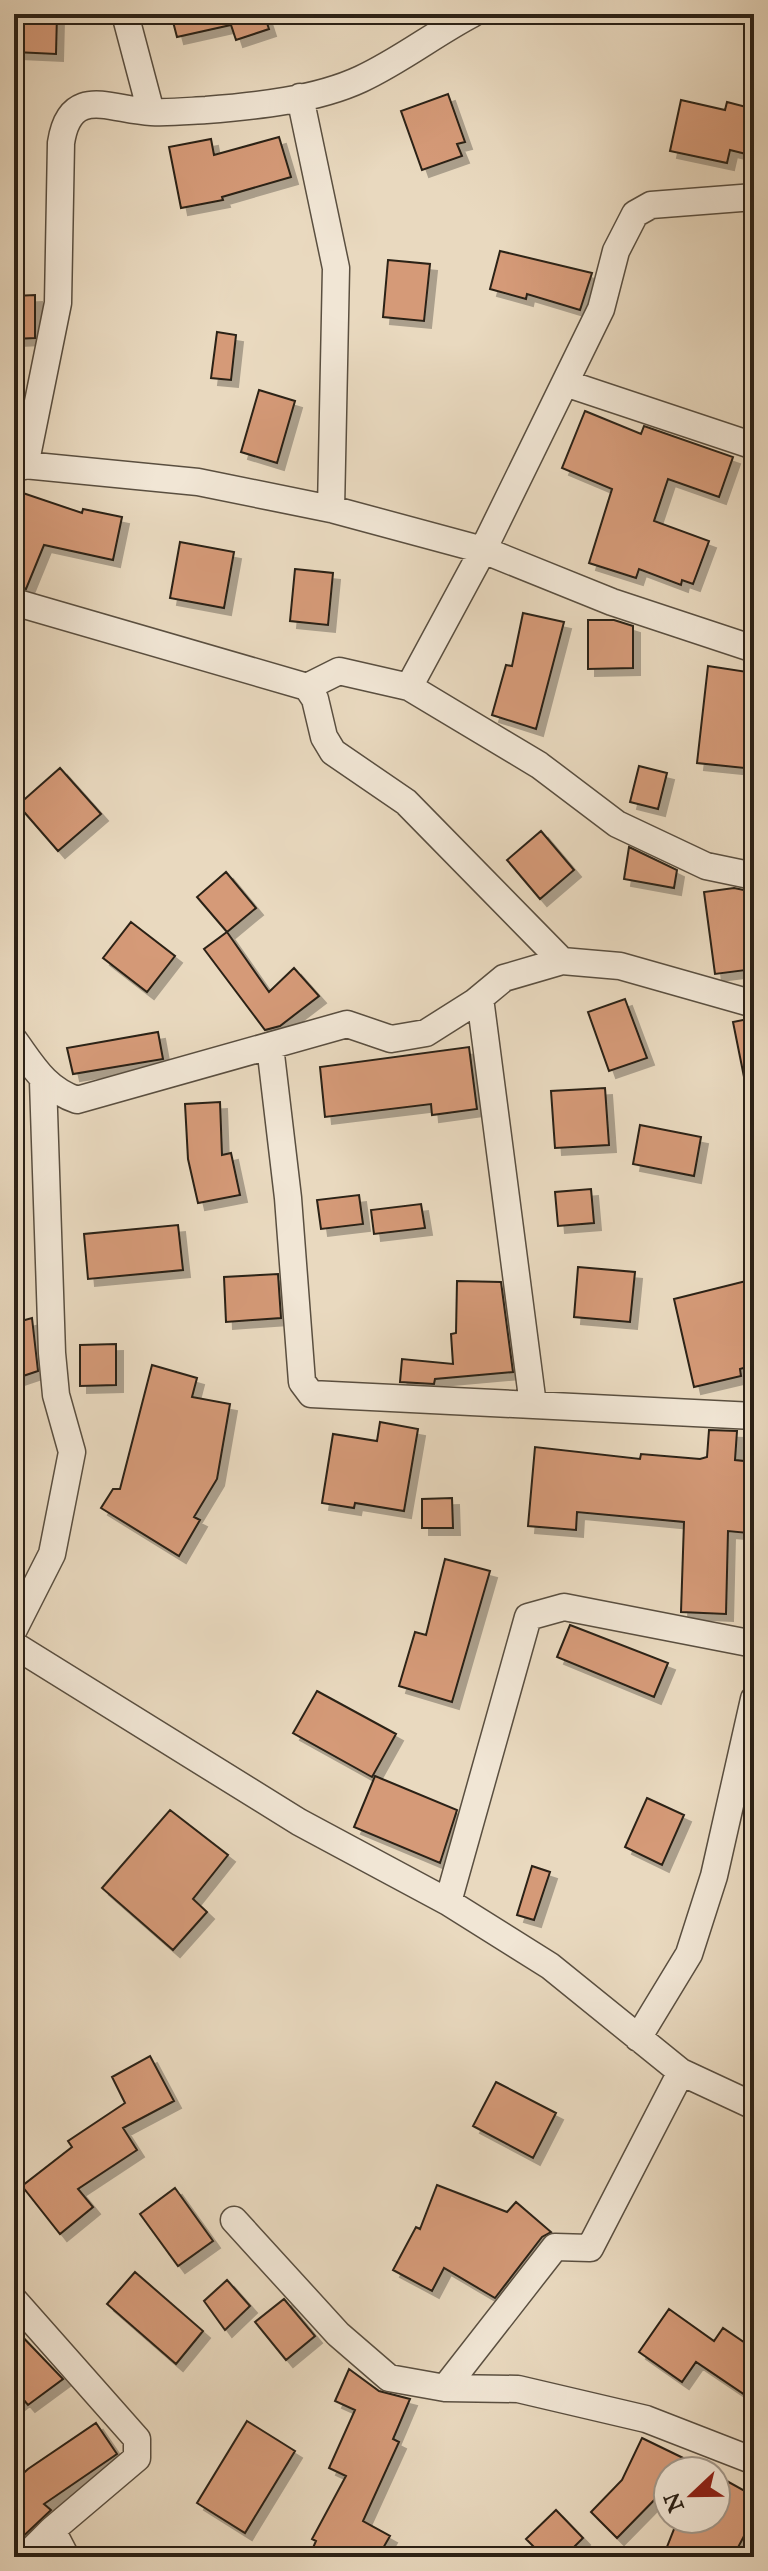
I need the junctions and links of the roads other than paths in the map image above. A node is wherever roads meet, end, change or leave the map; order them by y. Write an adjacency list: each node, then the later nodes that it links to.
1 (125, 14): 4 (street)
2 (472, 14): 3 (street)
3 (300, 97): 4 (street); 9 (street)
4 (151, 112): 8 (street)
5 (754, 197): 6 (street)
6 (565, 383): 7 (street); 10 (street)
7 (754, 446)
8 (20, 465): 9 (street)
9 (331, 509): 10 (street)
10 (483, 550): 12 (street); 14 (street)
11 (14, 602): 13 (street)
12 (754, 649)
13 (307, 687): 14 (street); 16 (street)
14 (409, 687): 15 (street)
15 (754, 876)
16 (562, 961): 17 (street); 18 (street)
17 (480, 998): 20 (street); 22 (street)
18 (754, 1004)
19 (14, 1040): 21 (street)
20 (270, 1046): 21 (street); 22 (street)
21 (43, 1081): 24 (street)
22 (533, 1405): 23 (street)
23 (754, 1416)
24 (14, 1629)
25 (754, 1644): 28 (street)
26 (14, 1645): 28 (street)
27 (754, 1699): 29 (street)
28 (448, 1902): 29 (street)
29 (638, 2038): 30 (street)
30 (681, 2072): 31 (street); 34 (street)
31 (754, 2106)
32 (234, 2220): 34 (street)
33 (14, 2300): 36 (street)
34 (445, 2388): 35 (street)
35 (754, 2461)
36 (52, 2530): 37 (street); 38 (street)
37 (25, 2557)
38 (66, 2557)

